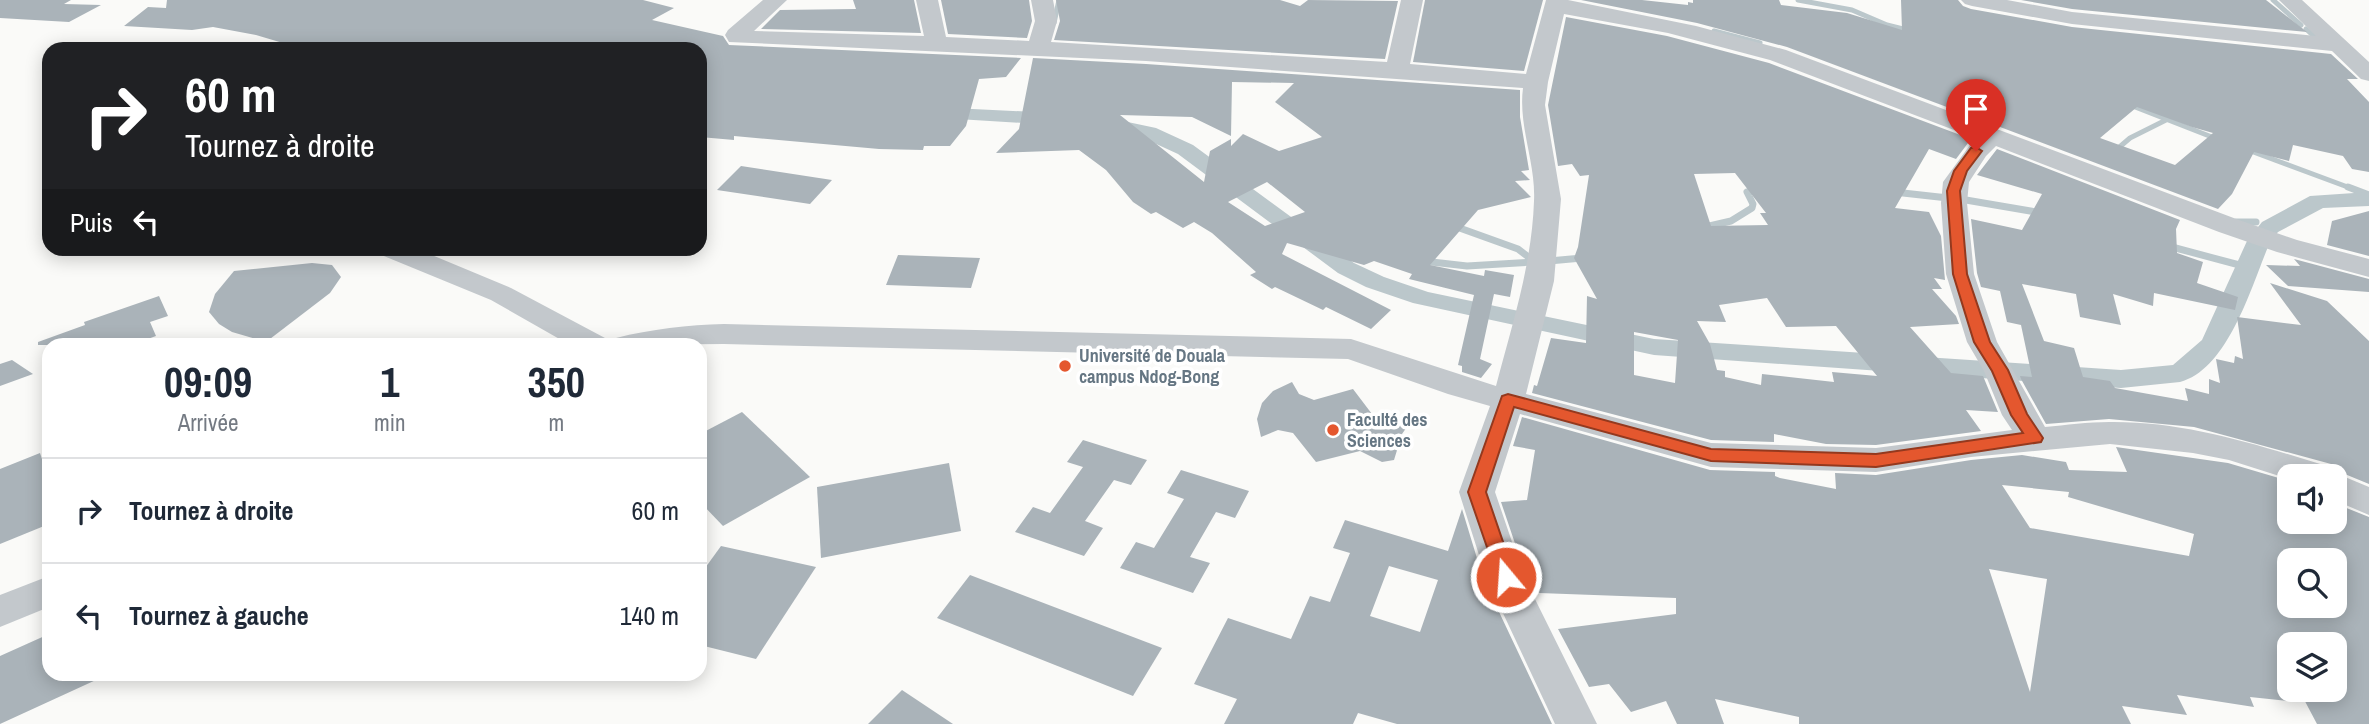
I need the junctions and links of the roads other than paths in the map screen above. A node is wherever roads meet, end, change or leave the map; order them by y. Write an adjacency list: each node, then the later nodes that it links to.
1 (776, 0): 9 (street)
2 (927, 0): 9 (street)
3 (1042, 0): 11 (street)
4 (1412, 0): 12 (street)
5 (1972, 0): 8 (street)
6 (2290, 0): 10 (street)
7 (1557, 3): 14 (street); 15 (street)
8 (2049, 6): 10 (street)
9 (937, 43): 11 (street)
10 (2338, 46): 13 (street)
11 (1038, 48): 12 (street)
12 (1397, 70): 14 (street)
13 (2369, 74)
14 (1536, 82): 20 (street)
15 (1993, 135): 17 (street); 21 (street)
16 (408, 256): 18 (street)
17 (2369, 268)
18 (581, 338)
19 (670, 338): 20 (street)
20 (1508, 400): 21 (street); 27 (street)
21 (2035, 438): 22 (street)
22 (2280, 464)
23 (2347, 491): 24 (street)
24 (2369, 502)
25 (42, 594): 26 (street)
26 (0, 612)
27 (1576, 724)

